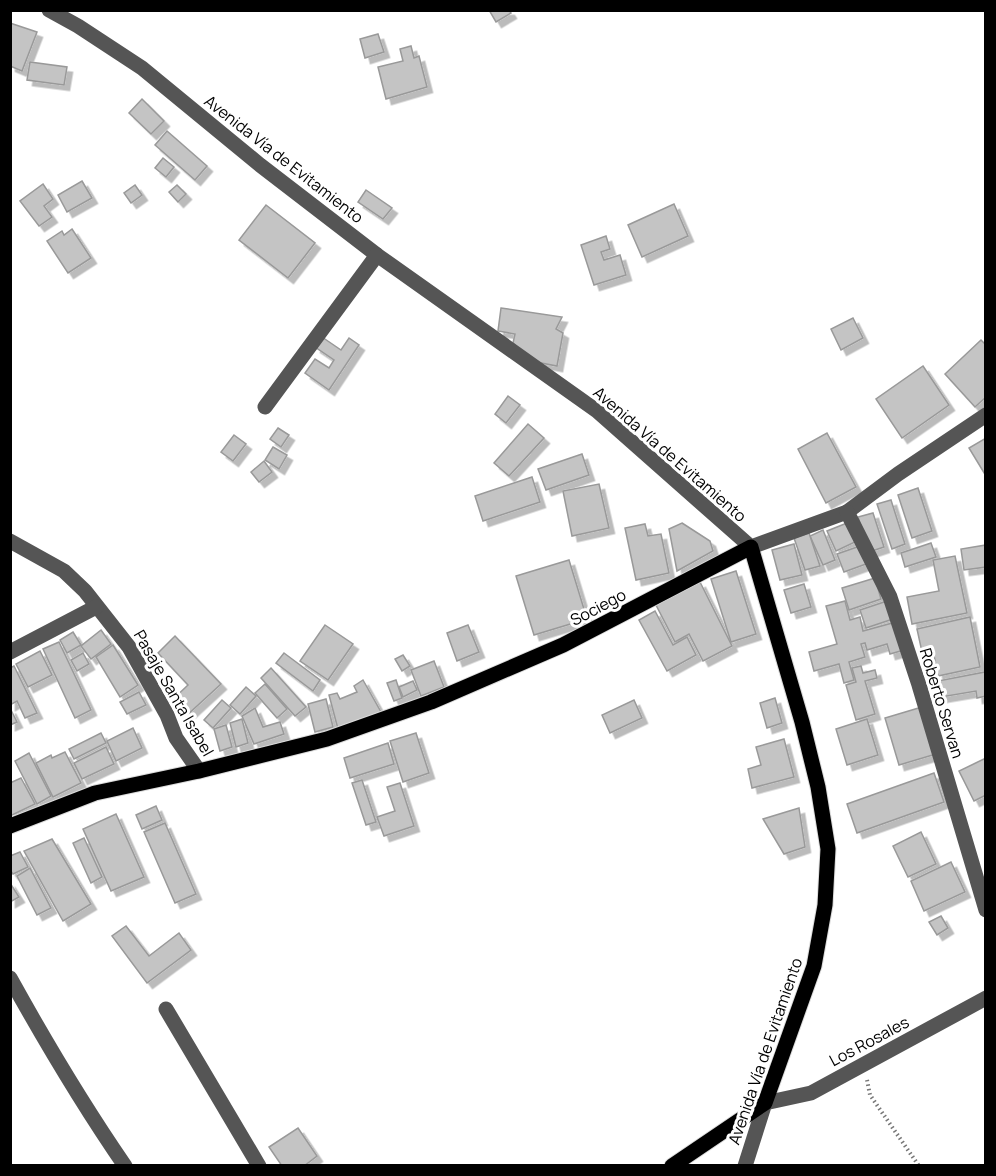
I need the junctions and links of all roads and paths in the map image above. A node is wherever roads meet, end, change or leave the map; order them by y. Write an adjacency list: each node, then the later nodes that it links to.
1 (49, 10): 2 (street, Avenida Vía de Evitamiento)
2 (377, 255): 3 (street); 7 (street, Avenida Vía de Evitamiento)
3 (265, 407)
4 (986, 415): 5 (street, Sociego)
5 (847, 512): 7 (street, Sociego); 12 (street, Roberto Servan)
6 (10, 541): 8 (street, Pasaje Santa Isabel)
7 (751, 547): 10 (main road, Sociego); 17 (main road, Avenida Vía de Evitamiento)
8 (96, 607): 9 (street); 10 (street, Pasaje Santa Isabel)
9 (10, 652)
10 (199, 771): 11 (main road, Sociego)
11 (10, 826)
12 (986, 910)
13 (10, 978): 18 (street)
14 (986, 998): 16 (street, Los Rosales)
15 (166, 1009): 19 (street)
16 (864, 1064): 17 (street, Los Rosales); 22 (path)
17 (765, 1103): 20 (main road); 21 (street, Avenida Vía de Evitamiento)
18 (125, 1166)
19 (259, 1166)
20 (672, 1166)
21 (745, 1166)
22 (919, 1166)

